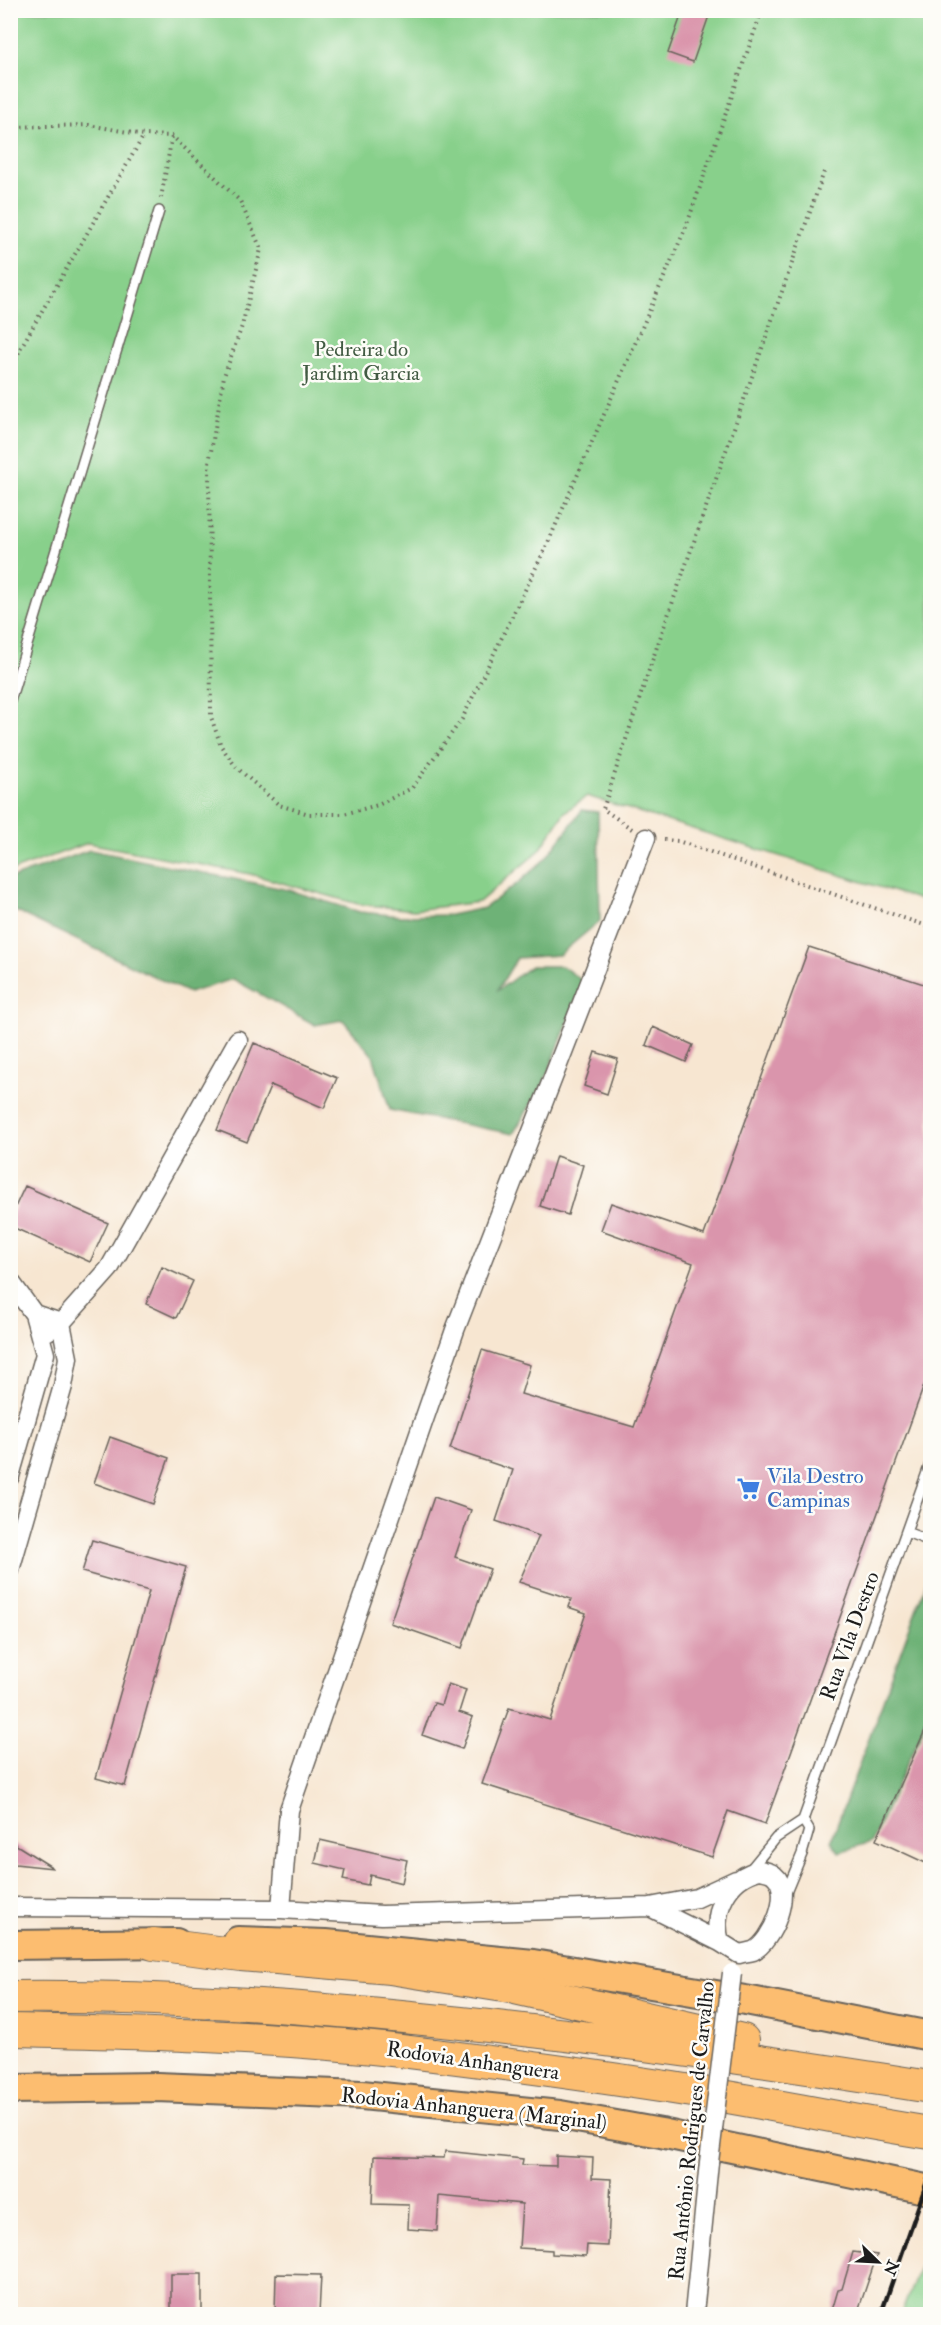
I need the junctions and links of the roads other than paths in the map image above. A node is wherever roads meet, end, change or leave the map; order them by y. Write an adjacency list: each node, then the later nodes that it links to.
1 (159, 211): 2 (lane)
2 (10, 701)
3 (646, 838): 19 (street)
4 (238, 1040): 7 (street)
5 (10, 1281): 6 (street)
6 (34, 1314): 7 (street); 8 (street)
7 (61, 1323): 8 (street); 13 (street)
8 (41, 1335): 10 (street)
9 (930, 1464): 11 (lane, Rua Vila Destro)
10 (10, 1476)
11 (906, 1532): 12 (lane); 14 (lane, Rua Vila Destro)
12 (930, 1541)
13 (10, 1570)
14 (803, 1820): 15 (lane); 16 (lane, Rua Vila Destro)
15 (742, 1876): 16 (street); 18 (street); 20 (street)
16 (783, 1900): 23 (street)
17 (10, 1907): 19 (street)
18 (650, 1907): 19 (street); 20 (street)
19 (281, 1909)
20 (720, 1942): 23 (street)
21 (153, 1944): 22 (highway); 27 (highway); 29 (highway)
22 (10, 1945)
23 (739, 1954): 38 (street, Rua Antônio Rodrigues de Carvalho, bridge)
24 (10, 1997): 29 (highway, Rodovia Anhanguera)
25 (10, 2030): 26 (highway, Rodovia Anhanguera)
26 (173, 2033): 28 (highway); 34 (highway, Rodovia Anhanguera)
27 (930, 2036)
28 (10, 2045)
29 (879, 2079): 31 (highway, Rodovia Anhanguera)
30 (158, 2087): 32 (highway, Rodovia Anhanguera (Marginal)); 33 (highway); 37 (highway, Rodovia Anhanguera (Marginal))
31 (930, 2087)
32 (10, 2089)
33 (10, 2105)
34 (851, 2121): 35 (highway, Rodovia Anhanguera); 36 (highway)
35 (930, 2133)
36 (930, 2142)
37 (930, 2190)
38 (694, 2314)

